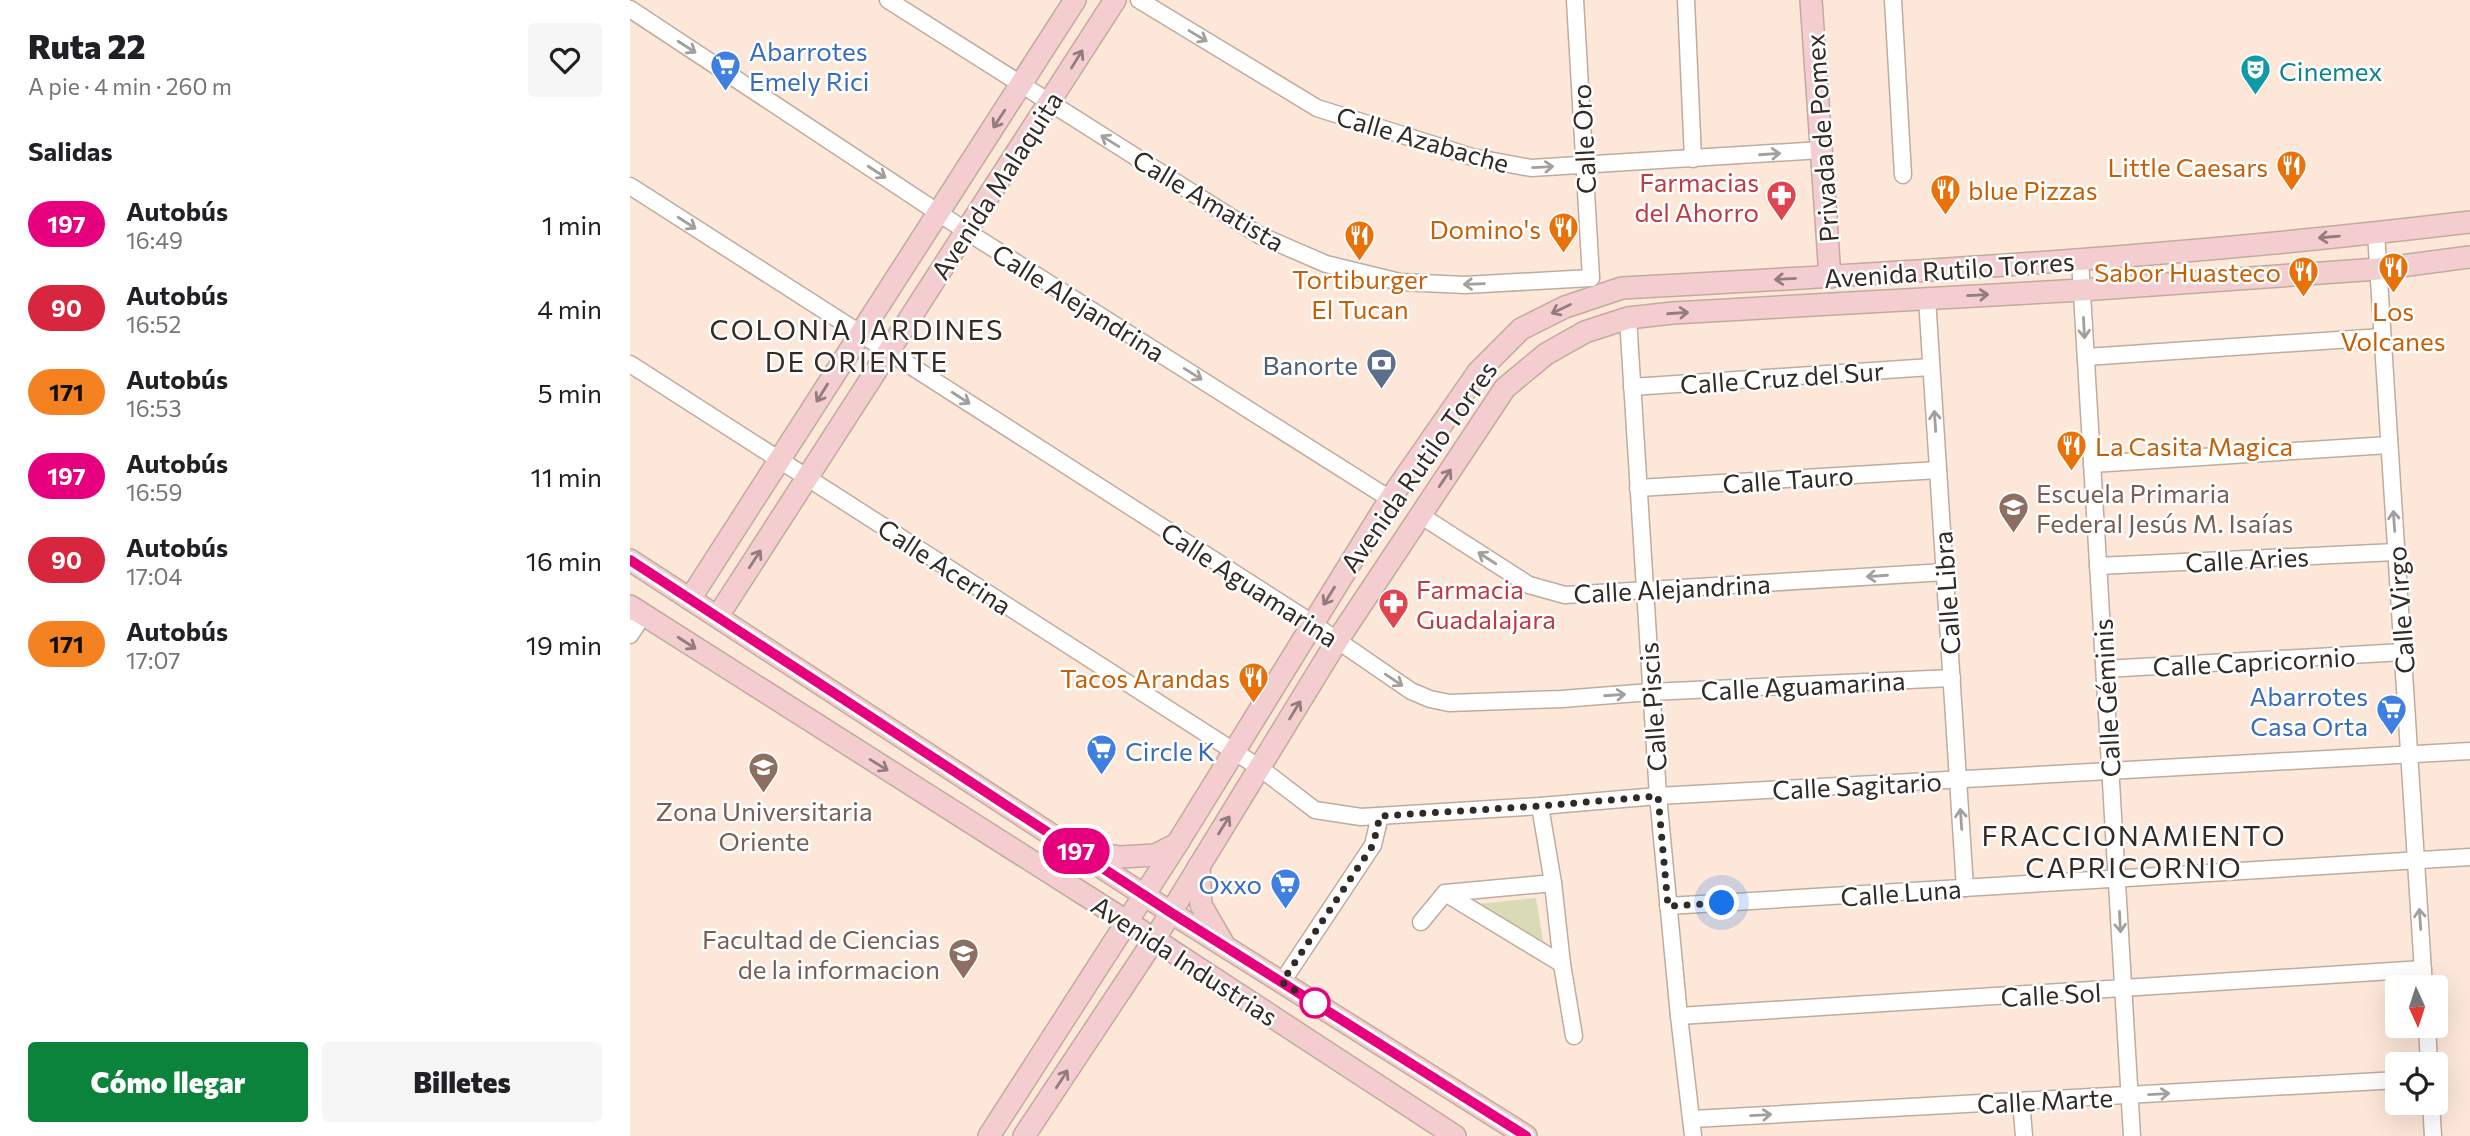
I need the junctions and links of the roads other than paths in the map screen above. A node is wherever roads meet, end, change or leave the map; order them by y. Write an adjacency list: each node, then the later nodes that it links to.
1 (888, 0): 10 (street, Calle Amatista)
2 (1075, 0): 10 (main road, Avenida Malaquita)
3 (1115, 0): 11 (main road, Avenida Malaquita, one-way to 3)
4 (1139, 0): 14 (street, Calle Azabache, one-way to 14)
5 (1576, 0): 14 (street, Calle Oro)
6 (1686, 0): 13 (street)
7 (1811, 0): 12 (main road, Privada de Pomex)
8 (1893, 0): 15 (street)
9 (630, 9): 17 (street, Calle Alejandrina, one-way to 17)
10 (1021, 85): 11 (street, Calle Amatista); 17 (main road, Avenida Malaquita, one-way to 17)
11 (1049, 103): 19 (main road, Avenida Malaquita); 25 (street, Calle Amatista, one-way to 11)
12 (1821, 150): 13 (street, Calle Azabache, one-way to 12); 24 (main road, Privada de Pomex)
13 (1693, 159): 14 (street, Calle Azabache)
14 (1585, 166): 25 (street, Calle Oro)
15 (1903, 175)
16 (630, 186): 29 (street, Calle Aguamarina, one-way to 29)
17 (939, 212): 19 (street, Calle Alejandrina); 29 (main road, Avenida Malaquita)
18 (2470, 222): 20 (main road, Avenida Rutilo Torres)
19 (966, 231): 31 (main road, Avenida Malaquita); 42 (street, Calle Alejandrina, one-way to 42)
20 (2376, 233): 22 (main road, Avenida Rutilo Torres, one-way to 22); 23 (street, Calle Virgo)
21 (2470, 257): 23 (main road, Avenida Rutilo Torres)
22 (2080, 260): 24 (main road, Avenida Rutilo Torres); 26 (street, Calle Géminis)
23 (2378, 269): 26 (main road, Avenida Rutilo Torres); 30 (street, Calle Virgo)
24 (1830, 277): 25 (main road, Avenida Rutilo Torres, one-way to 25)
25 (1596, 285): 42 (main road, Avenida Rutilo Torres, one-way to 42)
26 (2082, 290): 27 (main road, Avenida Rutilo Torres, one-way to 26); 32 (street, Calle Géminis, one-way to 32)
27 (1927, 298): 28 (main road, Avenida Rutilo Torres, one-way to 27); 34 (street, Calle Libra)
28 (1628, 318): 35 (street, Calle Piscis); 43 (main road, Avenida Rutilo Torres, one-way to 28)
29 (860, 333): 31 (street, Calle Aguamarina); 37 (main road, Avenida Malaquita, one-way to 37)
30 (2382, 337): 32 (street); 36 (street, Calle Virgo)
31 (888, 352): 40 (main road, Avenida Malaquita); 52 (street, Calle Aguamarina, one-way to 52)
32 (2086, 357): 38 (street, Calle Géminis)
33 (630, 364): 37 (street, Calle Acerina)
34 (1931, 367): 35 (street, Calle Cruz del Sur); 39 (street, Calle Libra, one-way to 34)
35 (1632, 387): 41 (street, Calle Piscis)
36 (2389, 445): 38 (street); 44 (street, Calle Virgo, one-way to 36)
37 (780, 460): 40 (street, Calle Acerina); 49 (main road, Avenida Malaquita)
38 (2092, 464): 46 (street, Calle Géminis)
39 (1938, 470): 41 (street, Calle Tauro); 47 (street, Calle Libra)
40 (808, 478): 51 (main road, Avenida Malaquita, one-way to 40); 59 (street, Calle Acerina)
41 (1638, 488): 48 (street, Calle Piscis)
42 (1390, 499): 52 (main road, Avenida Rutilo Torres, one-way to 52)
43 (1420, 515): 48 (street, Calle Alejandrina, one-way to 43); 54 (main road, Avenida Rutilo Torres)
44 (2396, 552): 46 (street, Calle Aries); 55 (street, Calle Virgo)
45 (630, 560): 49 (main road, Avenida Industrias)
46 (2098, 566): 56 (street, Calle Géminis)
47 (1945, 572): 48 (street, Calle Alejandrina, one-way to 48); 57 (street, Calle Libra)
48 (1644, 591): 58 (street, Calle Piscis)
49 (690, 598): 51 (main road, Avenida Industrias)
50 (637, 611): 53 (street); 80 (main road, Avenida Industrias, one-way to 80)
51 (718, 616): 69 (main road, Avenida Industrias)
52 (1311, 623): 54 (street, Calle Aguamarina); 59 (main road, Avenida Rutilo Torres)
53 (630, 635)
54 (1337, 641): 58 (street, Calle Aguamarina, one-way to 58); 62 (main road, Avenida Rutilo Torres, one-way to 54)
55 (2403, 652): 56 (street, Calle Capricornio); 61 (street, Calle Virgo)
56 (2105, 669): 63 (street, Calle Géminis)
57 (1952, 678): 58 (street, Calle Aguamarina); 64 (street, Calle Libra)
58 (1650, 692): 65 (street, Calle Piscis)
59 (1233, 751): 62 (street, Calle Acerina); 68 (main road, Avenida Rutilo Torres)
60 (2470, 751): 61 (street, Calle Sagitario)
61 (2410, 755): 63 (street, Calle Sagitario); 71 (street, Calle Virgo)
62 (1259, 768): 67 (street, Calle Sagitario); 72 (main road, Avenida Rutilo Torres, one-way to 62)
63 (2111, 770): 64 (street, Calle Sagitario); 73 (street, Calle Géminis)
64 (1958, 779): 65 (street, Calle Sagitario); 75 (street, Calle Libra, one-way to 64)
65 (1658, 796): 66 (street, Calle Sagitario); 78 (street, Calle Piscis)
66 (1540, 806): 67 (street, Calle Sagitario); 74 (street)
67 (1380, 816): 87 (street)
68 (1177, 844): 69 (main road); 76 (main road, Avenida Rutilo Torres)
69 (1076, 850): 76 (main road, Avenida Industrias)
70 (2470, 857): 71 (street, Calle Luna)
71 (2416, 861): 73 (street, Calle Luna); 85 (street, Calle Virgo, one-way to 71)
72 (1199, 865): 79 (main road, Avenida Rutilo Torres); 83 (main road)
73 (2117, 880): 75 (street, Calle Luna); 88 (street, Calle Géminis, one-way to 88)
74 (1553, 883): 77 (street); 84 (street)
75 (1965, 888): 78 (street, Calle Luna)
76 (1144, 893): 79 (main road, Avenida Industrias); 80 (main road, Avenida Rutilo Torres)
77 (1445, 893): 81 (street); 84 (street)
78 (1668, 906): 89 (street, Calle Piscis)
79 (1170, 912): 82 (main road, Avenida Rutilo Torres); 83 (main road, Avenida Industrias)
80 (1126, 921): 82 (main road, Avenida Industrias); 96 (main road, Avenida Rutilo Torres)
81 (1421, 922)
82 (1154, 940): 97 (main road, Avenida Rutilo Torres, one-way to 82); 98 (main road, Avenida Industrias)
83 (1224, 944): 87 (main road, Avenida Industrias)
84 (1562, 964): 90 (street)
85 (2423, 969): 86 (street, Calle Virgo); 88 (street, Calle Sol)
86 (2423, 975)
87 (1282, 982): 99 (main road, Avenida Industrias)
88 (2124, 989): 89 (street, Calle Sol); 92 (street, Calle Géminis)
89 (1679, 1016): 95 (street, Calle Piscis)
90 (1574, 1037)
91 (2385, 1081): 92 (street, Calle Marte, one-way to 91)
92 (2130, 1095): 93 (street, Calle Marte); 102 (street, Calle Géminis)
93 (2021, 1101): 95 (street, Calle Marte, one-way to 93); 101 (street)
94 (2432, 1115): 103 (street)
95 (1692, 1119): 100 (street, Calle Piscis)
96 (989, 1136)
97 (1024, 1136)
98 (1455, 1136)
99 (1526, 1136)
100 (1693, 1136)
101 (2024, 1136)
102 (2132, 1136)
103 (2433, 1136)

